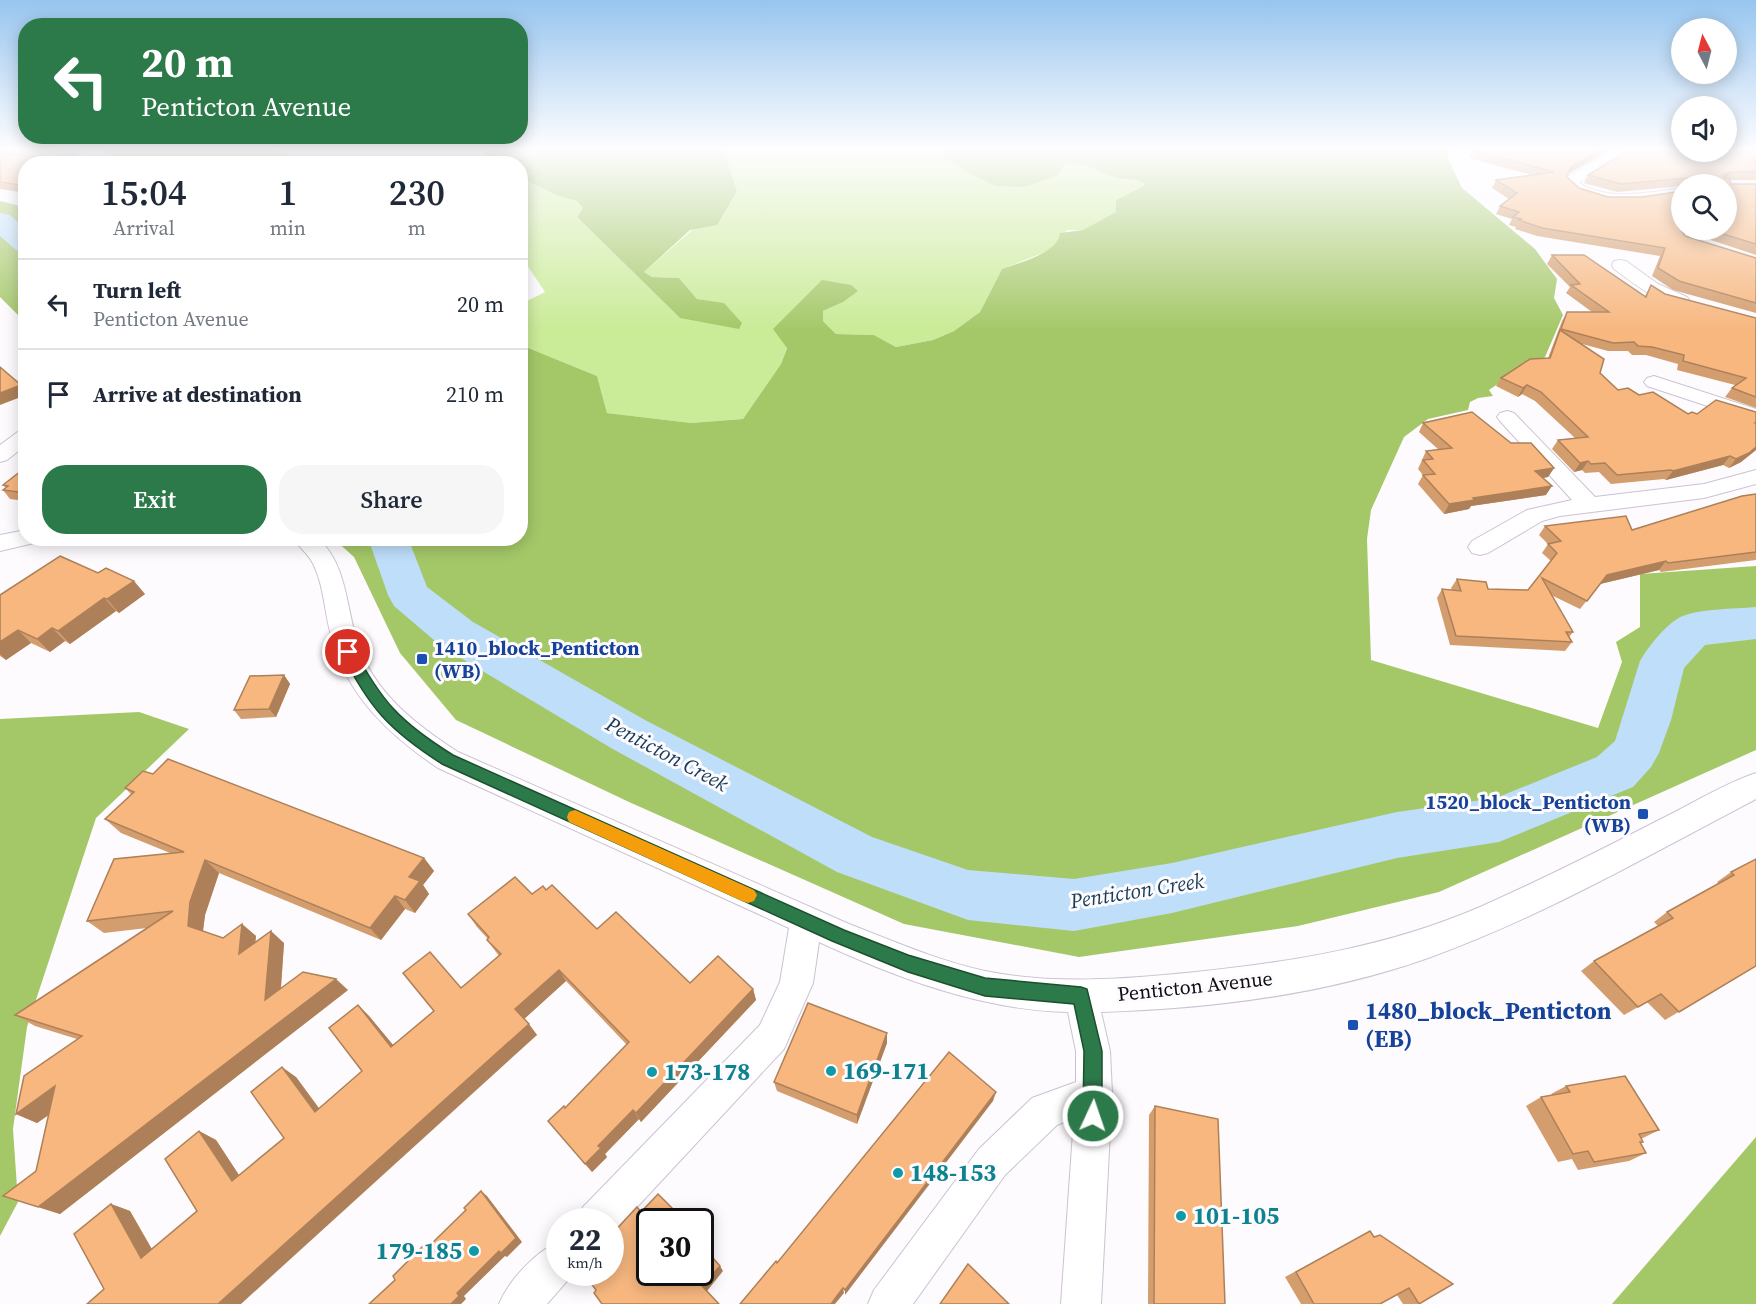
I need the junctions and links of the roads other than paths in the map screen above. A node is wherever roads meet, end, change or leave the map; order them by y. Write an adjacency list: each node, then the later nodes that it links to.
1 (1620, 265): 2 (street)
2 (1695, 305)
3 (1654, 382): 4 (street)
4 (1756, 416)
5 (1507, 417): 9 (street)
6 (18, 441): 7 (street)
7 (0, 455)
8 (1756, 477): 9 (street)
9 (1589, 505): 13 (street)
10 (18, 540): 11 (street)
11 (0, 543)
12 (312, 546): 15 (street, Penticton Avenue)
13 (1480, 547)
14 (1756, 785): 16 (street, Penticton Avenue)
15 (806, 921): 16 (street, Penticton Avenue); 18 (street)
16 (1081, 996): 17 (street)
17 (1094, 1093): 21 (street); 22 (street)
18 (609, 1208)
19 (546, 1276): 20 (street)
20 (519, 1304)
21 (888, 1304)
22 (1081, 1304)

